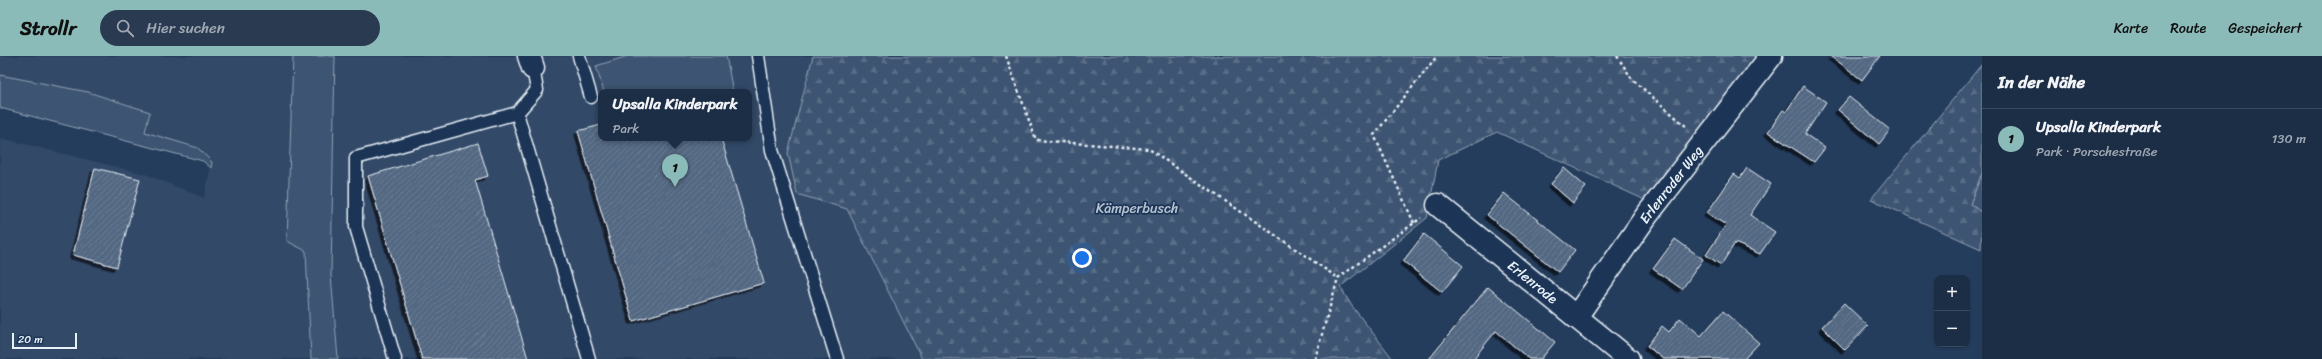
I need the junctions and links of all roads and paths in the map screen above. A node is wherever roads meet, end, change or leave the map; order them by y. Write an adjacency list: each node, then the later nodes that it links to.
1 (579, 56): 8 (lane)
2 (758, 56): 17 (lane)
3 (1006, 56): 13 (path)
4 (1437, 56): 12 (path)
5 (1617, 56): 10 (path)
6 (1772, 56): 10 (street, Erlenroder Weg)
7 (531, 62): 9 (lane)
8 (591, 97)
9 (517, 113): 15 (lane); 16 (lane)
10 (1704, 142): 14 (street, Erlenroder Weg)
11 (1438, 206): 12 (path); 14 (street, Erlenrode)
12 (1414, 223): 13 (path)
13 (1338, 278): 18 (path)
14 (1576, 318): 19 (street, Erlenrode)
15 (395, 359)
16 (589, 359)
17 (837, 359)
18 (1315, 359)
19 (1628, 359)

